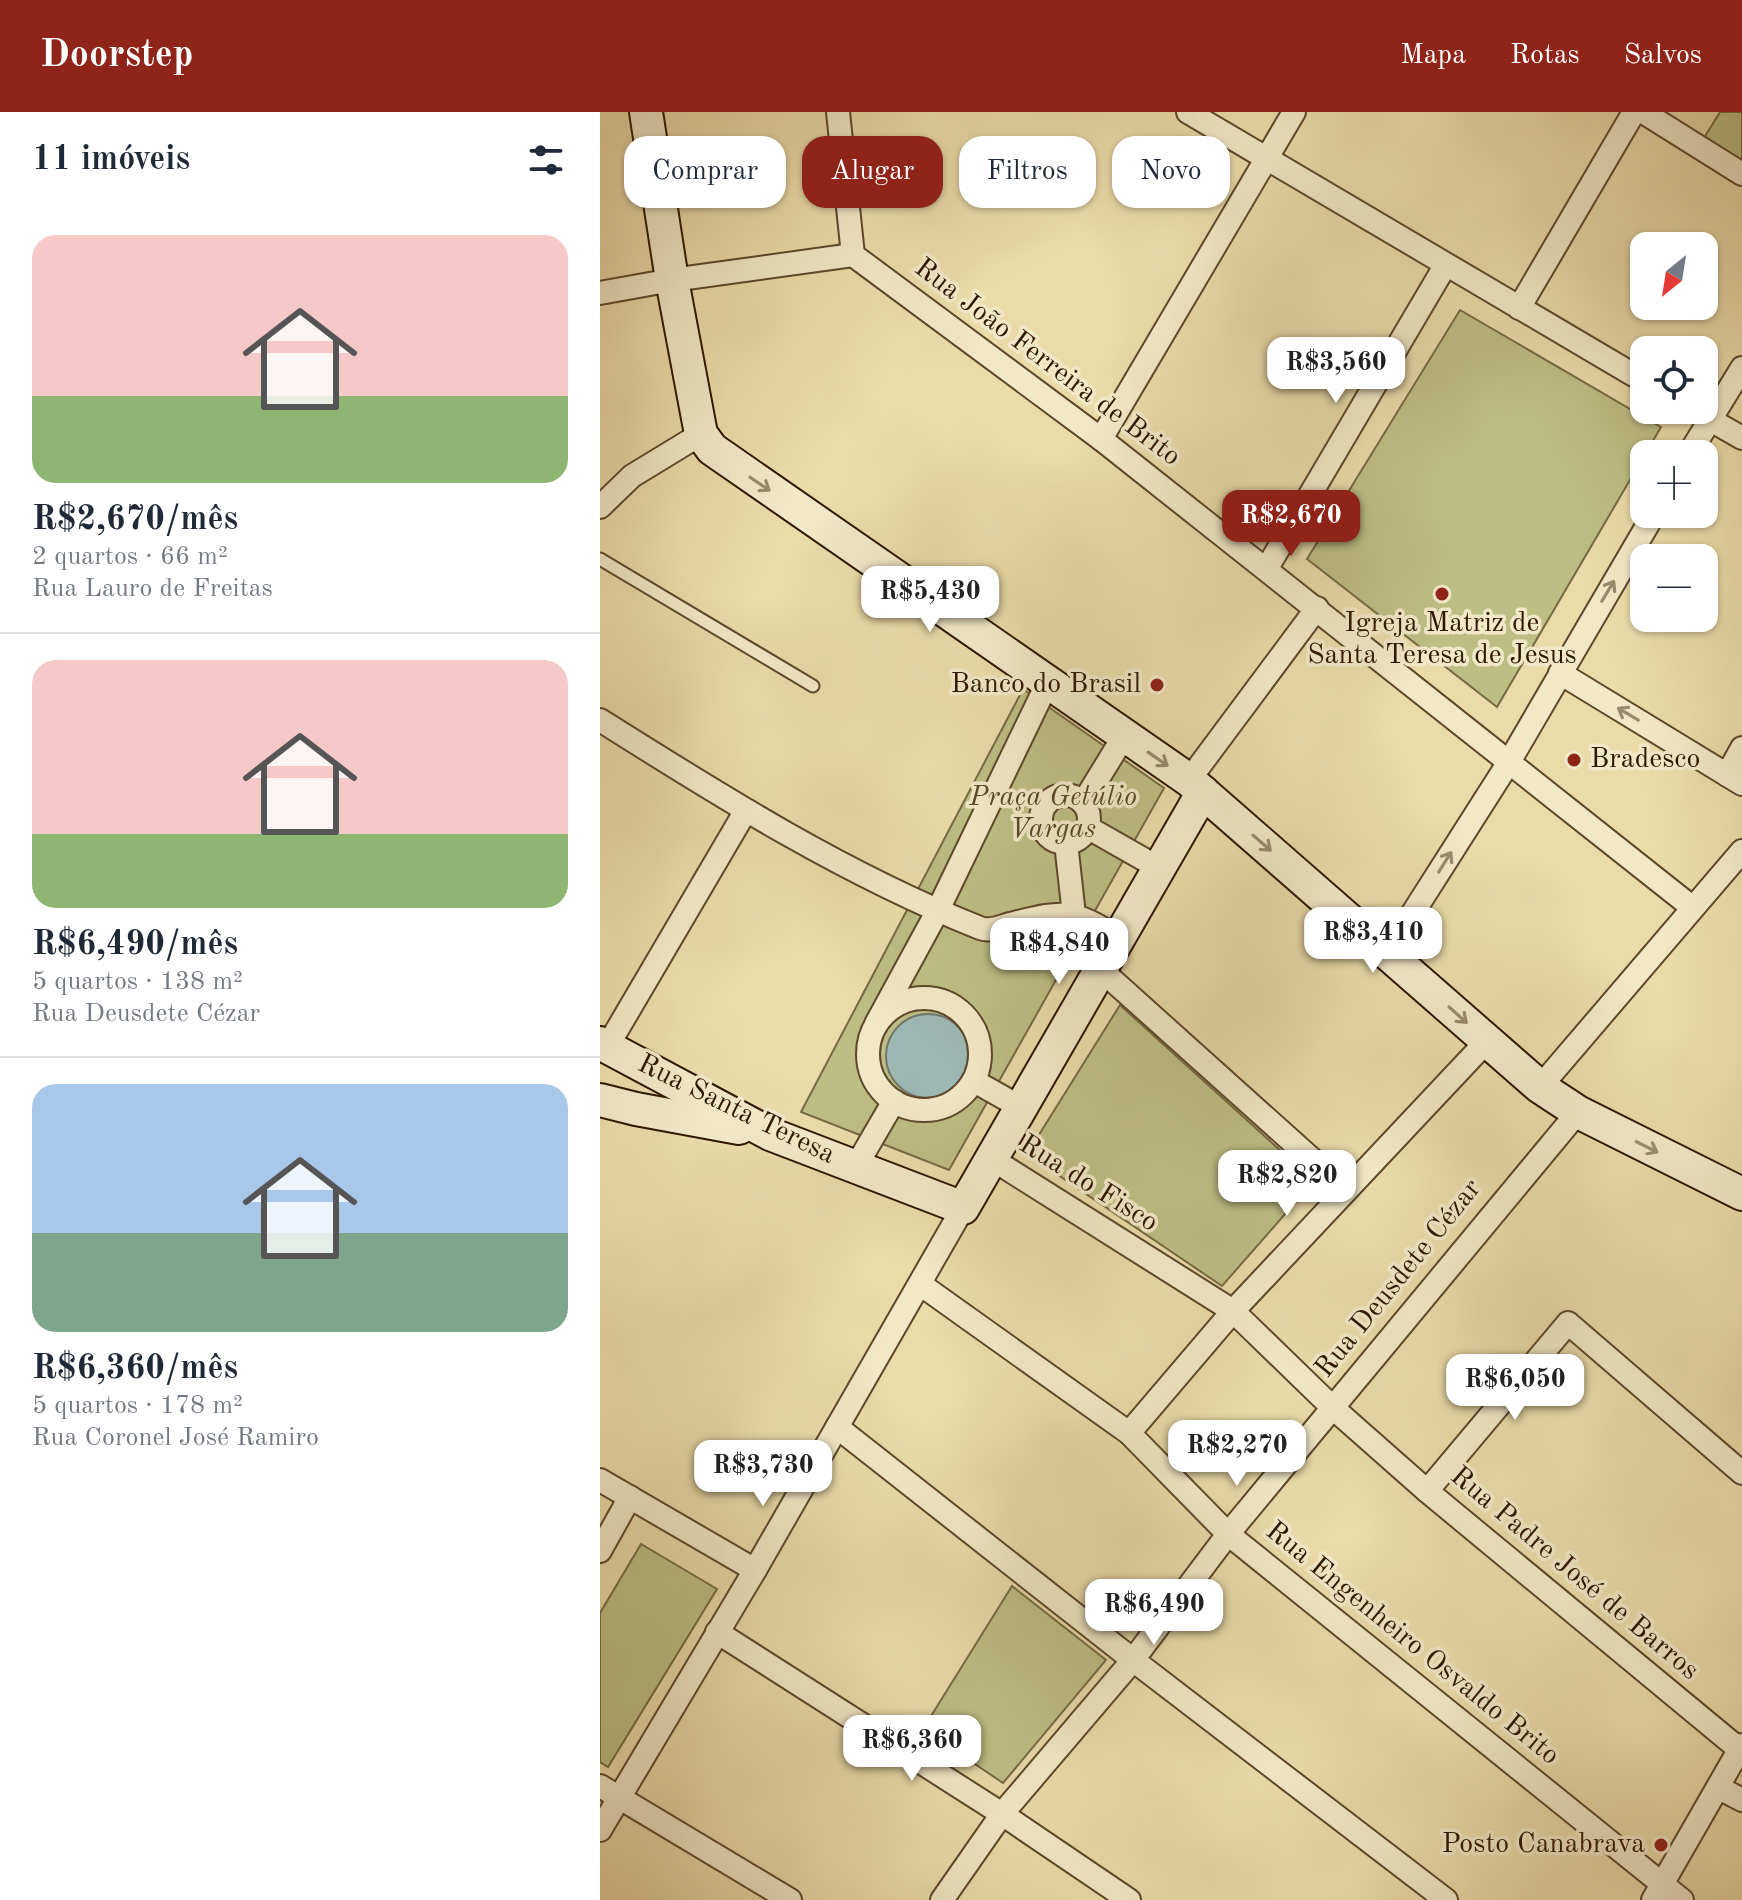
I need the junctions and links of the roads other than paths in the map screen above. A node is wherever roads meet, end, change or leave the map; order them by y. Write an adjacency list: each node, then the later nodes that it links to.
1 (646, 112): 11 (main road)
2 (838, 112): 9 (street)
3 (1188, 112): 7 (street)
4 (1294, 112): 7 (street)
5 (1634, 112): 13 (street)
6 (1643, 112): 8 (street)
7 (1267, 159): 10 (street); 20 (street)
8 (1742, 174)
9 (853, 255): 11 (street); 20 (street, Rua João Ferreira de Brito)
10 (1445, 266): 13 (street); 24 (street)
11 (672, 280): 12 (street); 18 (main road)
12 (600, 293)
13 (1519, 308): 15 (street)
14 (1742, 368): 16 (street)
15 (1630, 373)
16 (1718, 396)
17 (1718, 424): 19 (street)
18 (701, 434): 21 (street); 27 (main road, one-way to 27)
19 (1742, 438)
20 (1101, 439): 24 (street, Rua João Ferreira de Brito)
21 (600, 507)
22 (1646, 528): 26 (street, one-way to 22)
23 (600, 559): 28 (lane)
24 (1267, 568): 25 (street, Rua João Ferreira de Brito)
25 (1317, 608): 32 (street, Rua João Ferreira de Brito); 34 (street)
26 (1560, 673): 32 (street); 33 (street, one-way to 26)
27 (1048, 682): 30 (main road); 42 (street)
28 (813, 686)
29 (600, 720): 36 (street)
30 (1124, 736): 34 (main road, one-way to 34); 35 (street)
31 (1742, 748): 33 (street)
32 (1509, 762): 41 (street, Rua João Ferreira de Brito); 45 (street, one-way to 32)
33 (1734, 779)
34 (1196, 786): 40 (main road); 45 (main road, one-way to 45)
35 (1083, 803): 37 (street); 38 (street)
36 (745, 812): 42 (street); 49 (street)
37 (1087, 827): 38 (street); 40 (street)
38 (1066, 843): 43 (street)
39 (1742, 851): 41 (street)
40 (1159, 868): 44 (main road)
41 (1693, 908): 51 (street)
42 (937, 912): 43 (street); 47 (street)
43 (1074, 915): 44 (street)
44 (1118, 938): 46 (main road)
45 (1388, 952): 48 (main road, one-way to 48)
46 (1100, 969): 54 (main road); 59 (street)
47 (876, 1024): 50 (street); 53 (street)
48 (1487, 1041): 51 (main road); 59 (street)
49 (604, 1045): 56 (main road, Rua Santa Teresa)
50 (974, 1081): 53 (street); 54 (street)
51 (1540, 1087): 55 (main road)
52 (600, 1100): 56 (main road)
53 (894, 1101): 58 (street)
54 (1022, 1108): 57 (main road)
55 (1578, 1112): 60 (main road, one-way to 60); 64 (street, Rua Deusdete Cézar)
56 (770, 1134): 58 (main road, Rua Santa Teresa)
57 (992, 1159): 61 (main road); 63 (street, Rua do Fisco)
58 (855, 1168): 61 (main road, Rua Santa Teresa)
59 (1345, 1189): 63 (street)
60 (1742, 1194)
61 (963, 1208): 62 (street)
62 (920, 1284): 65 (street); 66 (street, Rua Engenheiro Osvaldo Brito)
63 (1233, 1311): 64 (street, Rua Padre José de Barros); 66 (street)
64 (1333, 1408): 69 (street, Rua Padre José de Barros); 71 (street, Rua Deusdete Cézar)
65 (837, 1427): 73 (street); 75 (street)
66 (1129, 1433): 71 (street, Rua Engenheiro Osvaldo Brito)
67 (1742, 1473): 69 (street)
68 (600, 1480): 70 (street)
69 (1427, 1491): 76 (street, Rua Padre José de Barros)
70 (630, 1497): 72 (street); 73 (street)
71 (1228, 1534): 75 (street, Rua Deusdete Cézar); 82 (street, Rua Engenheiro Osvaldo Brito)
72 (600, 1551)
73 (755, 1570): 74 (street)
74 (717, 1632): 78 (street); 80 (street)
75 (1133, 1660): 80 (street, Rua Deusdete Cézar); 86 (street)
76 (1741, 1747): 77 (street)
77 (1719, 1788): 79 (street); 82 (street)
78 (610, 1792): 81 (street); 83 (street)
79 (1742, 1800)
80 (1002, 1814): 84 (street, Rua Deusdete Cézar); 85 (street)
81 (600, 1830)
82 (1658, 1893): 87 (street, Rua Engenheiro Osvaldo Brito)
83 (790, 1900)
84 (942, 1900)
85 (1129, 1900)
86 (1446, 1900)
87 (1682, 1900)

